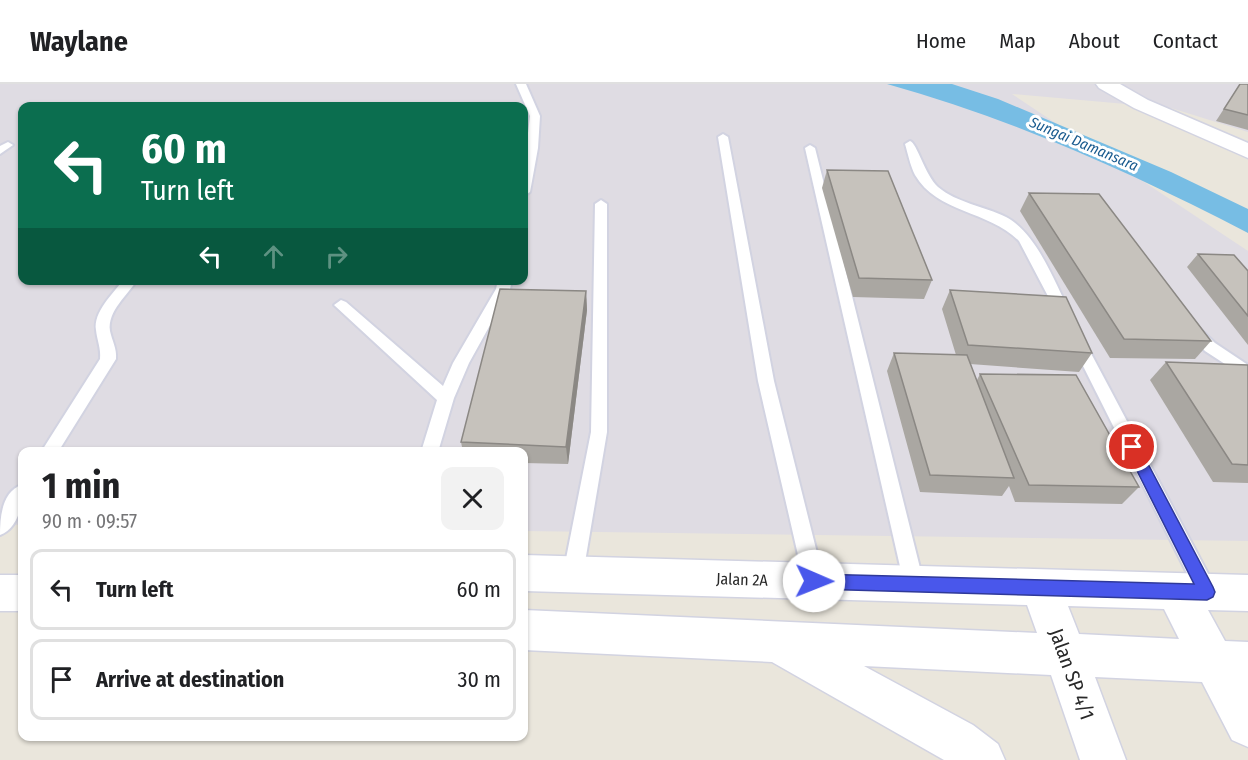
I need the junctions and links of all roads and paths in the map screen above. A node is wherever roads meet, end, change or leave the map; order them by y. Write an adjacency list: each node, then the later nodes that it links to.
1 (521, 84): 9 (lane)
2 (1106, 84): 3 (street)
3 (1195, 127): 5 (street); 8 (street)
4 (723, 136): 23 (lane)
5 (1248, 140)
6 (910, 144): 26 (lane)
7 (810, 148): 24 (lane)
8 (1248, 151)
9 (528, 172)
10 (601, 204): 22 (lane)
11 (127, 285): 17 (lane)
12 (504, 285): 16 (lane)
13 (341, 305): 16 (lane)
14 (1182, 317): 15 (lane)
15 (1248, 373)
16 (446, 398): 18 (lane)
17 (52, 447)
18 (431, 447)
19 (18, 498): 20 (lane)
20 (0, 527)
21 (528, 573): 22 (street, Jalan 2A)
22 (573, 574): 23 (street, Jalan 2A)
23 (814, 581): 24 (street, Jalan 2A)
24 (914, 584): 25 (street, Jalan 2A)
25 (1041, 587): 26 (street, Jalan 2A); 32 (street, Jalan SP 4/1)
26 (1191, 591): 29 (street, Jalan 2A); 33 (street)
27 (0, 593): 28 (street)
28 (18, 593)
29 (1248, 593)
30 (528, 630): 31 (street)
31 (775, 641): 32 (street); 35 (street)
32 (1066, 655): 33 (street); 36 (street, Jalan SP 4/1)
33 (1232, 662): 34 (street)
34 (1248, 724)
35 (982, 760)
36 (1103, 760)

